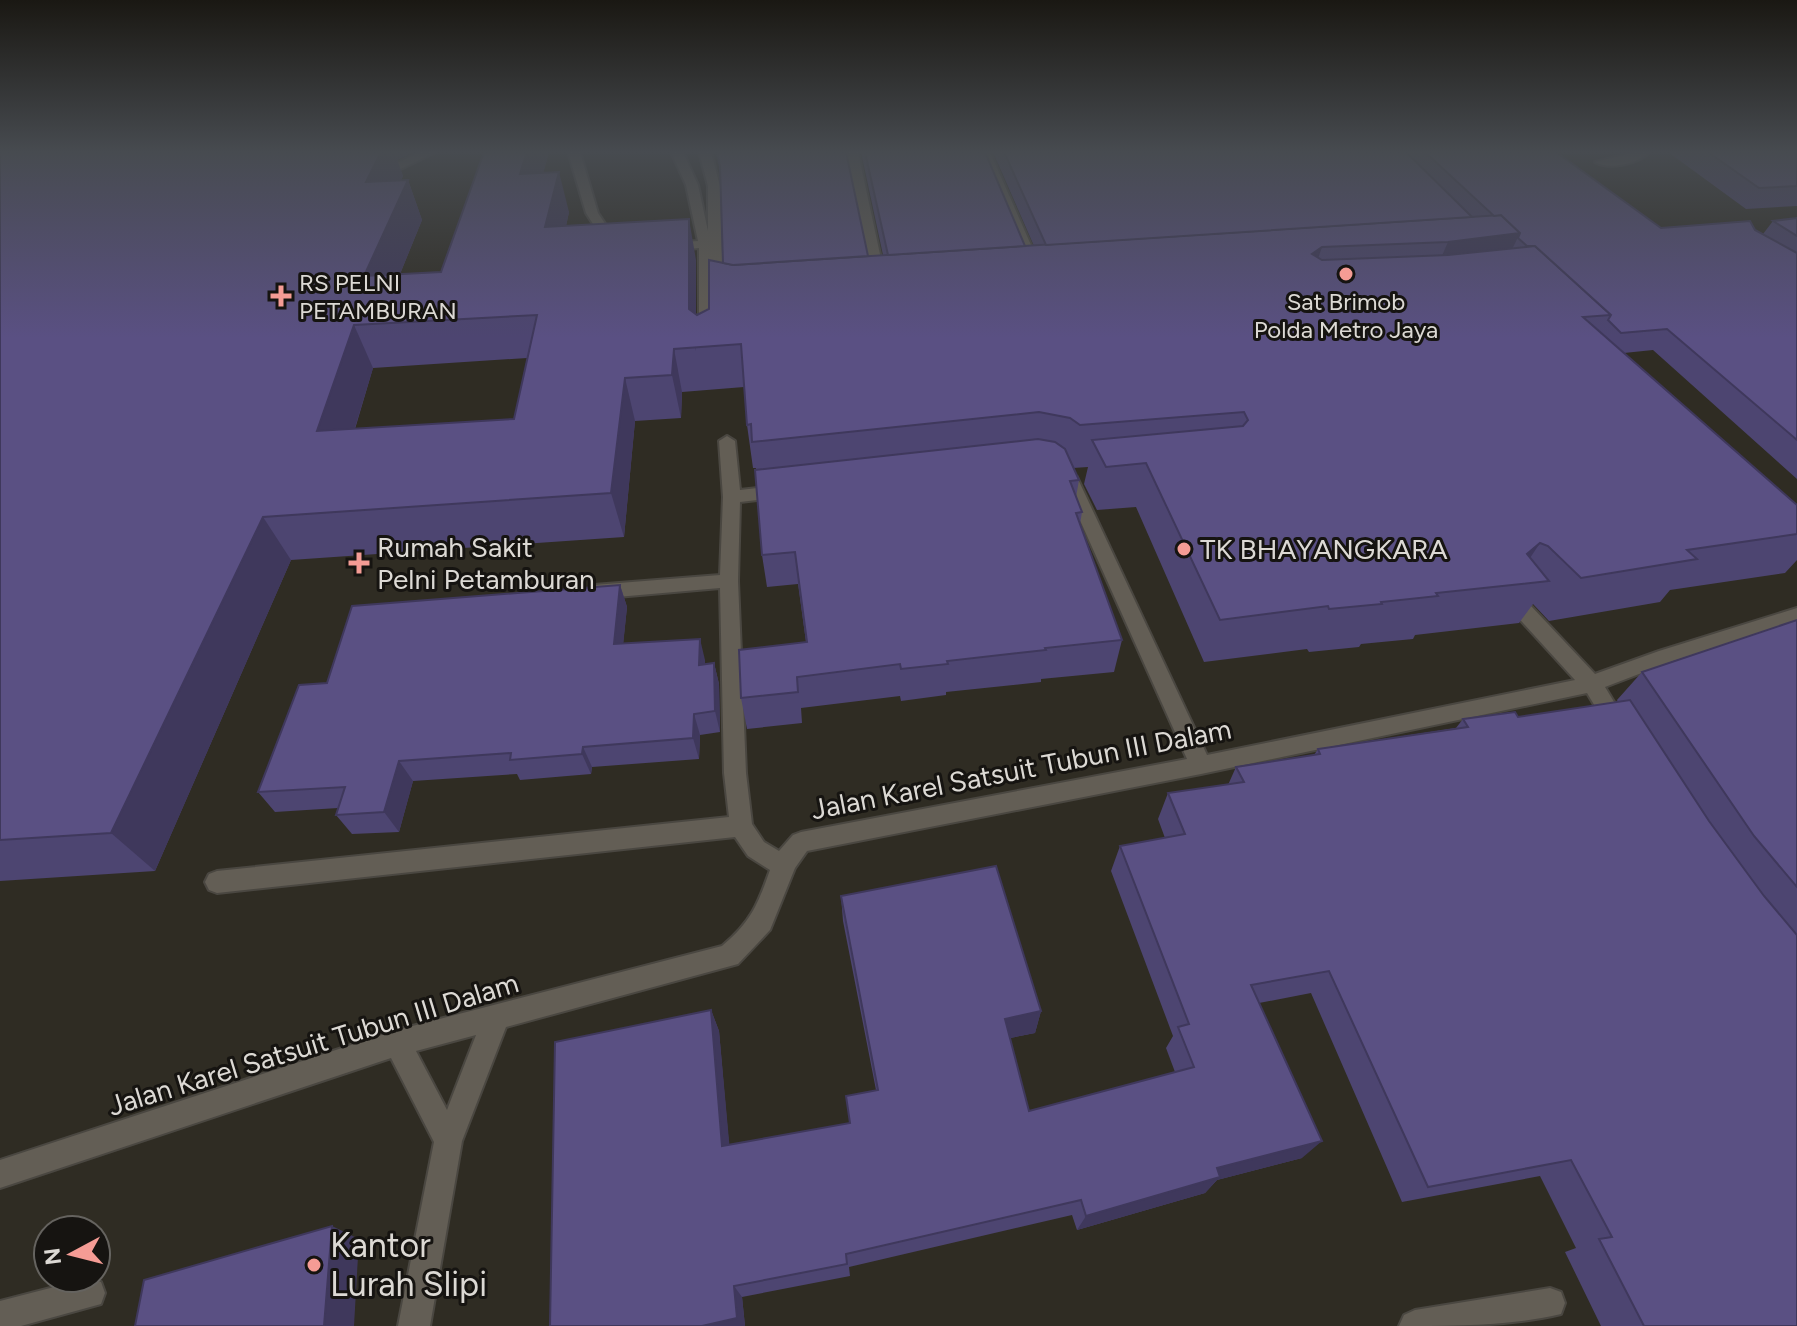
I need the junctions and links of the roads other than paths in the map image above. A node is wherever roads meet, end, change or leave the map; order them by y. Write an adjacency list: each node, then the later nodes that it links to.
1 (595, 214): 7 (street)
2 (698, 214): 6 (street)
3 (715, 214): 11 (street)
4 (865, 214): 10 (street)
5 (1011, 214): 9 (street)
6 (705, 244): 8 (street); 12 (street)
7 (623, 247)
8 (650, 247)
9 (1038, 278)
10 (881, 289)
11 (728, 298)
12 (706, 351)
13 (727, 441): 16 (street)
14 (1045, 465): 23 (street)
15 (796, 490): 16 (street)
16 (732, 497): 17 (street)
17 (729, 581): 18 (street); 24 (street)
18 (571, 593)
19 (1510, 596): 21 (street)
20 (1797, 615): 21 (street, Jalan Karel Satsuit Tubun III Dalam)
21 (1592, 684): 22 (street); 23 (street, Jalan Karel Satsuit Tubun III Dalam)
22 (1632, 748)
23 (1201, 765): 25 (street, Jalan Karel Satsuit Tubun III Dalam)
24 (741, 826): 25 (street); 26 (street)
25 (783, 865): 27 (street, Jalan Karel Satsuit Tubun III Dalam)
26 (217, 882)
27 (497, 1016): 28 (street, Jalan Karel Satsuit Tubun III Dalam); 29 (street)
28 (397, 1043): 29 (street); 30 (street, Jalan Karel Satsuit Tubun III Dalam)
29 (448, 1141): 34 (street)
30 (0, 1174)
31 (86, 1294): 33 (street)
32 (1550, 1303): 35 (street)
33 (0, 1316)
34 (414, 1326)
35 (1415, 1326)

